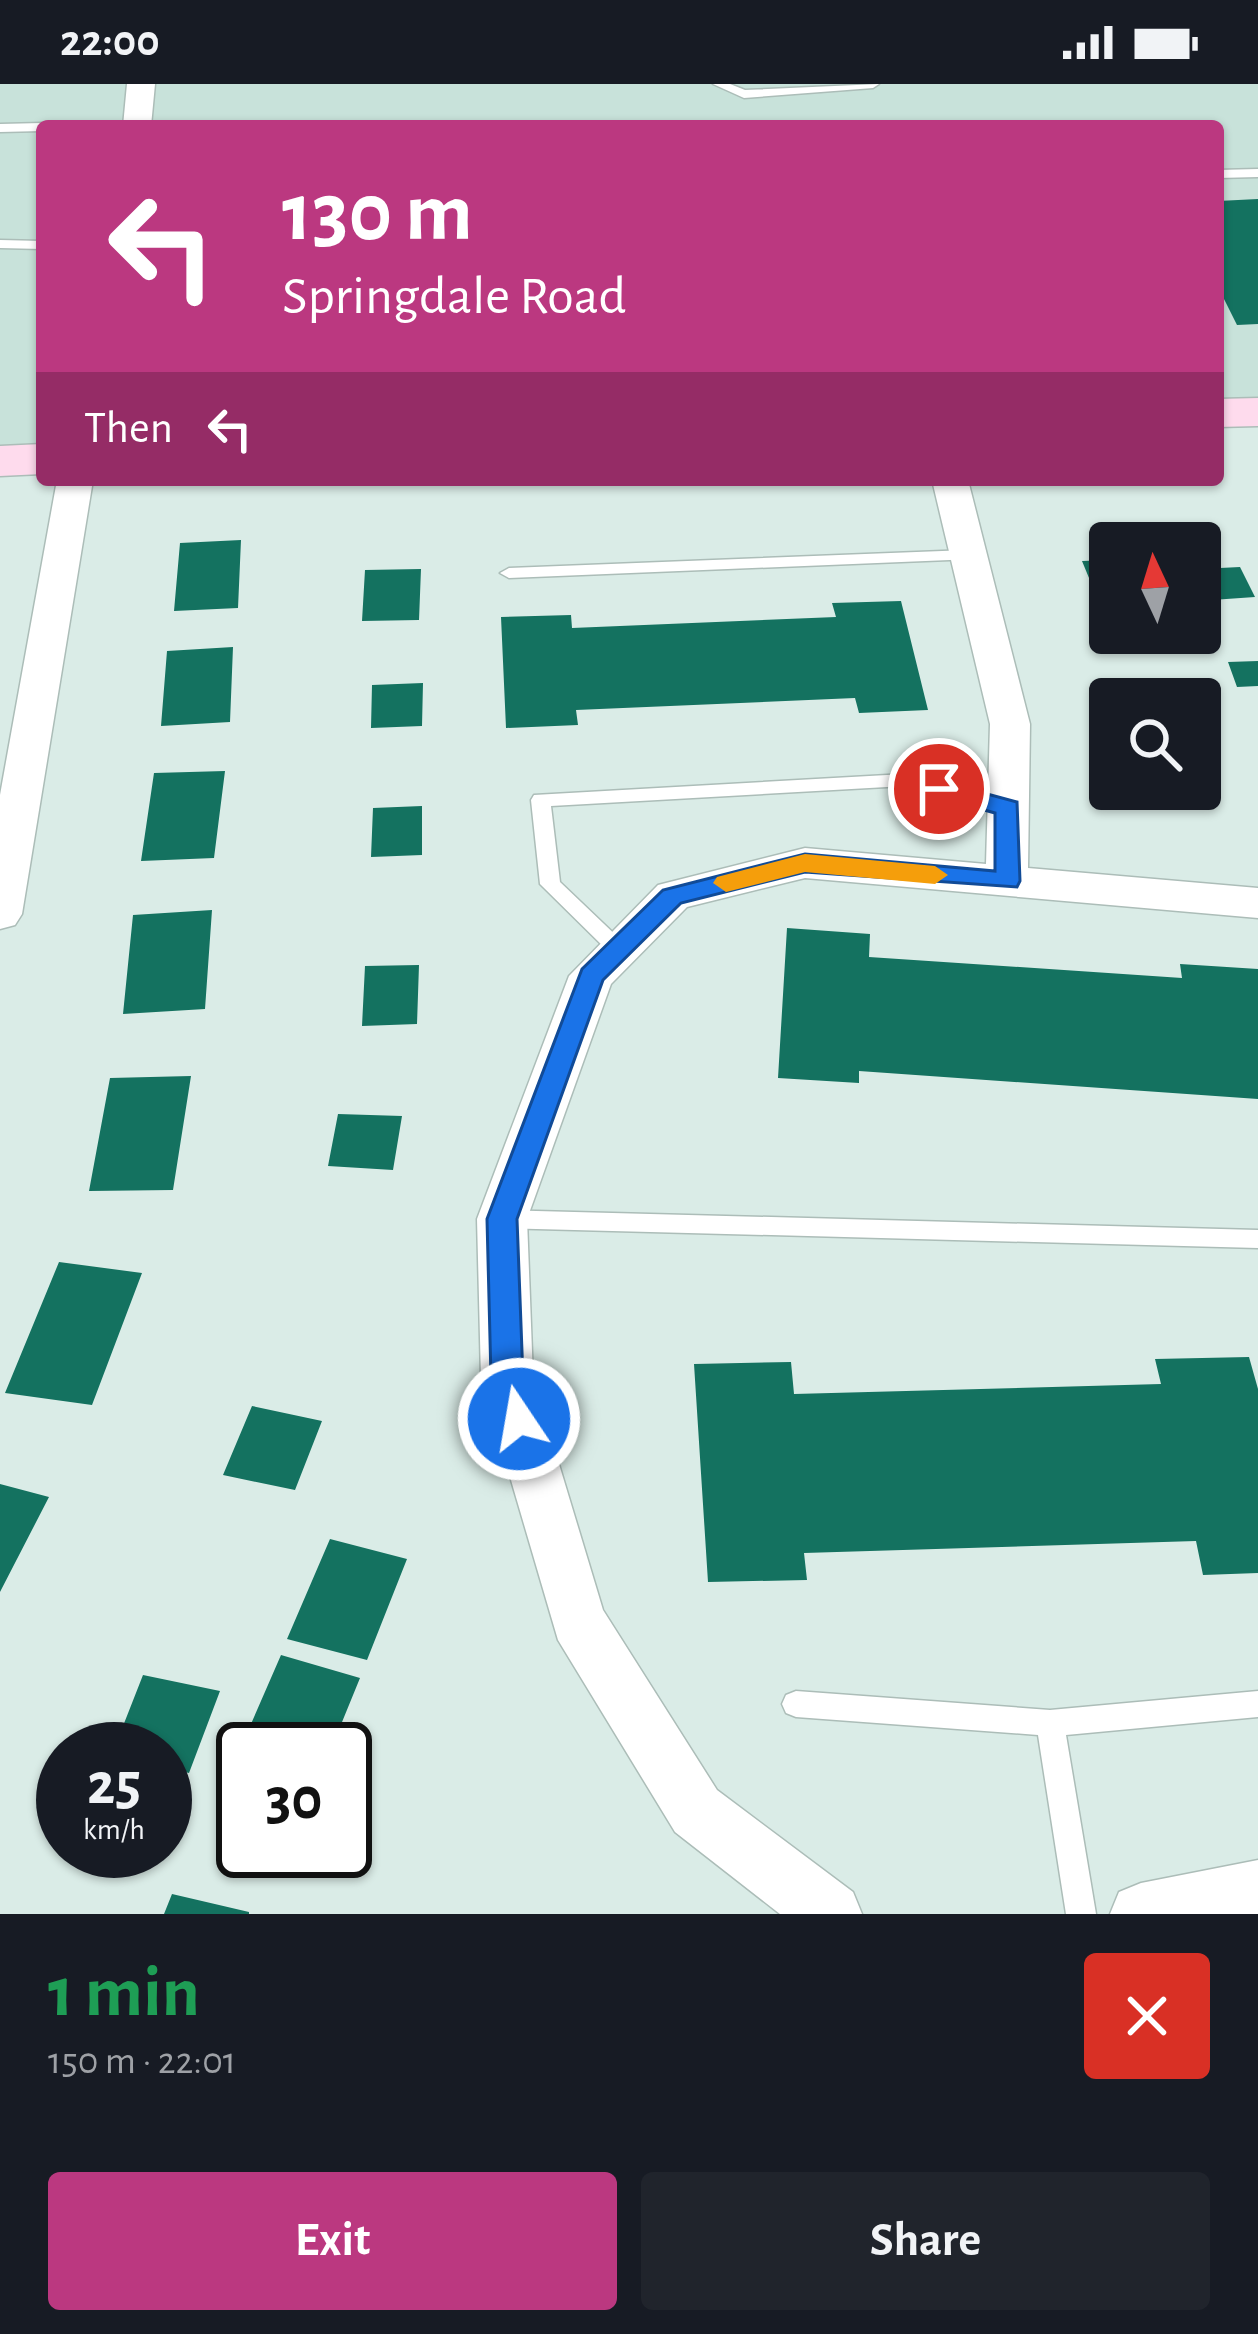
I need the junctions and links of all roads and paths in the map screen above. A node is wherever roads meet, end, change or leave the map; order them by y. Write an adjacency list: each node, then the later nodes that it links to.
1 (141, 84): 4 (street)
2 (719, 84): 3 (lane)
3 (873, 84)
4 (137, 120)
5 (36, 127): 6 (lane)
6 (0, 128)
7 (1258, 173): 8 (lane)
8 (1224, 174)
9 (0, 244): 10 (lane)
10 (36, 245)
11 (1258, 412): 12 (main road)
12 (1224, 413)
13 (36, 460): 14 (main road)
14 (0, 461)
15 (74, 486): 20 (street)
16 (951, 486): 17 (street)
17 (968, 555): 18 (lane); 19 (street)
18 (509, 573)
19 (1008, 808): 21 (street); 24 (lane)
20 (3, 867): 23 (street)
21 (1007, 881): 22 (street); 24 (street)
22 (1258, 903)
23 (0, 914)
24 (618, 950): 25 (street)
25 (502, 1219): 26 (lane); 31 (street)
26 (1258, 1239)
27 (796, 1704): 29 (lane)
28 (1258, 1704): 29 (lane)
29 (1050, 1723): 32 (lane)
30 (1258, 1892): 33 (street)
31 (831, 1914)
32 (1081, 1914)
33 (1141, 1914)

